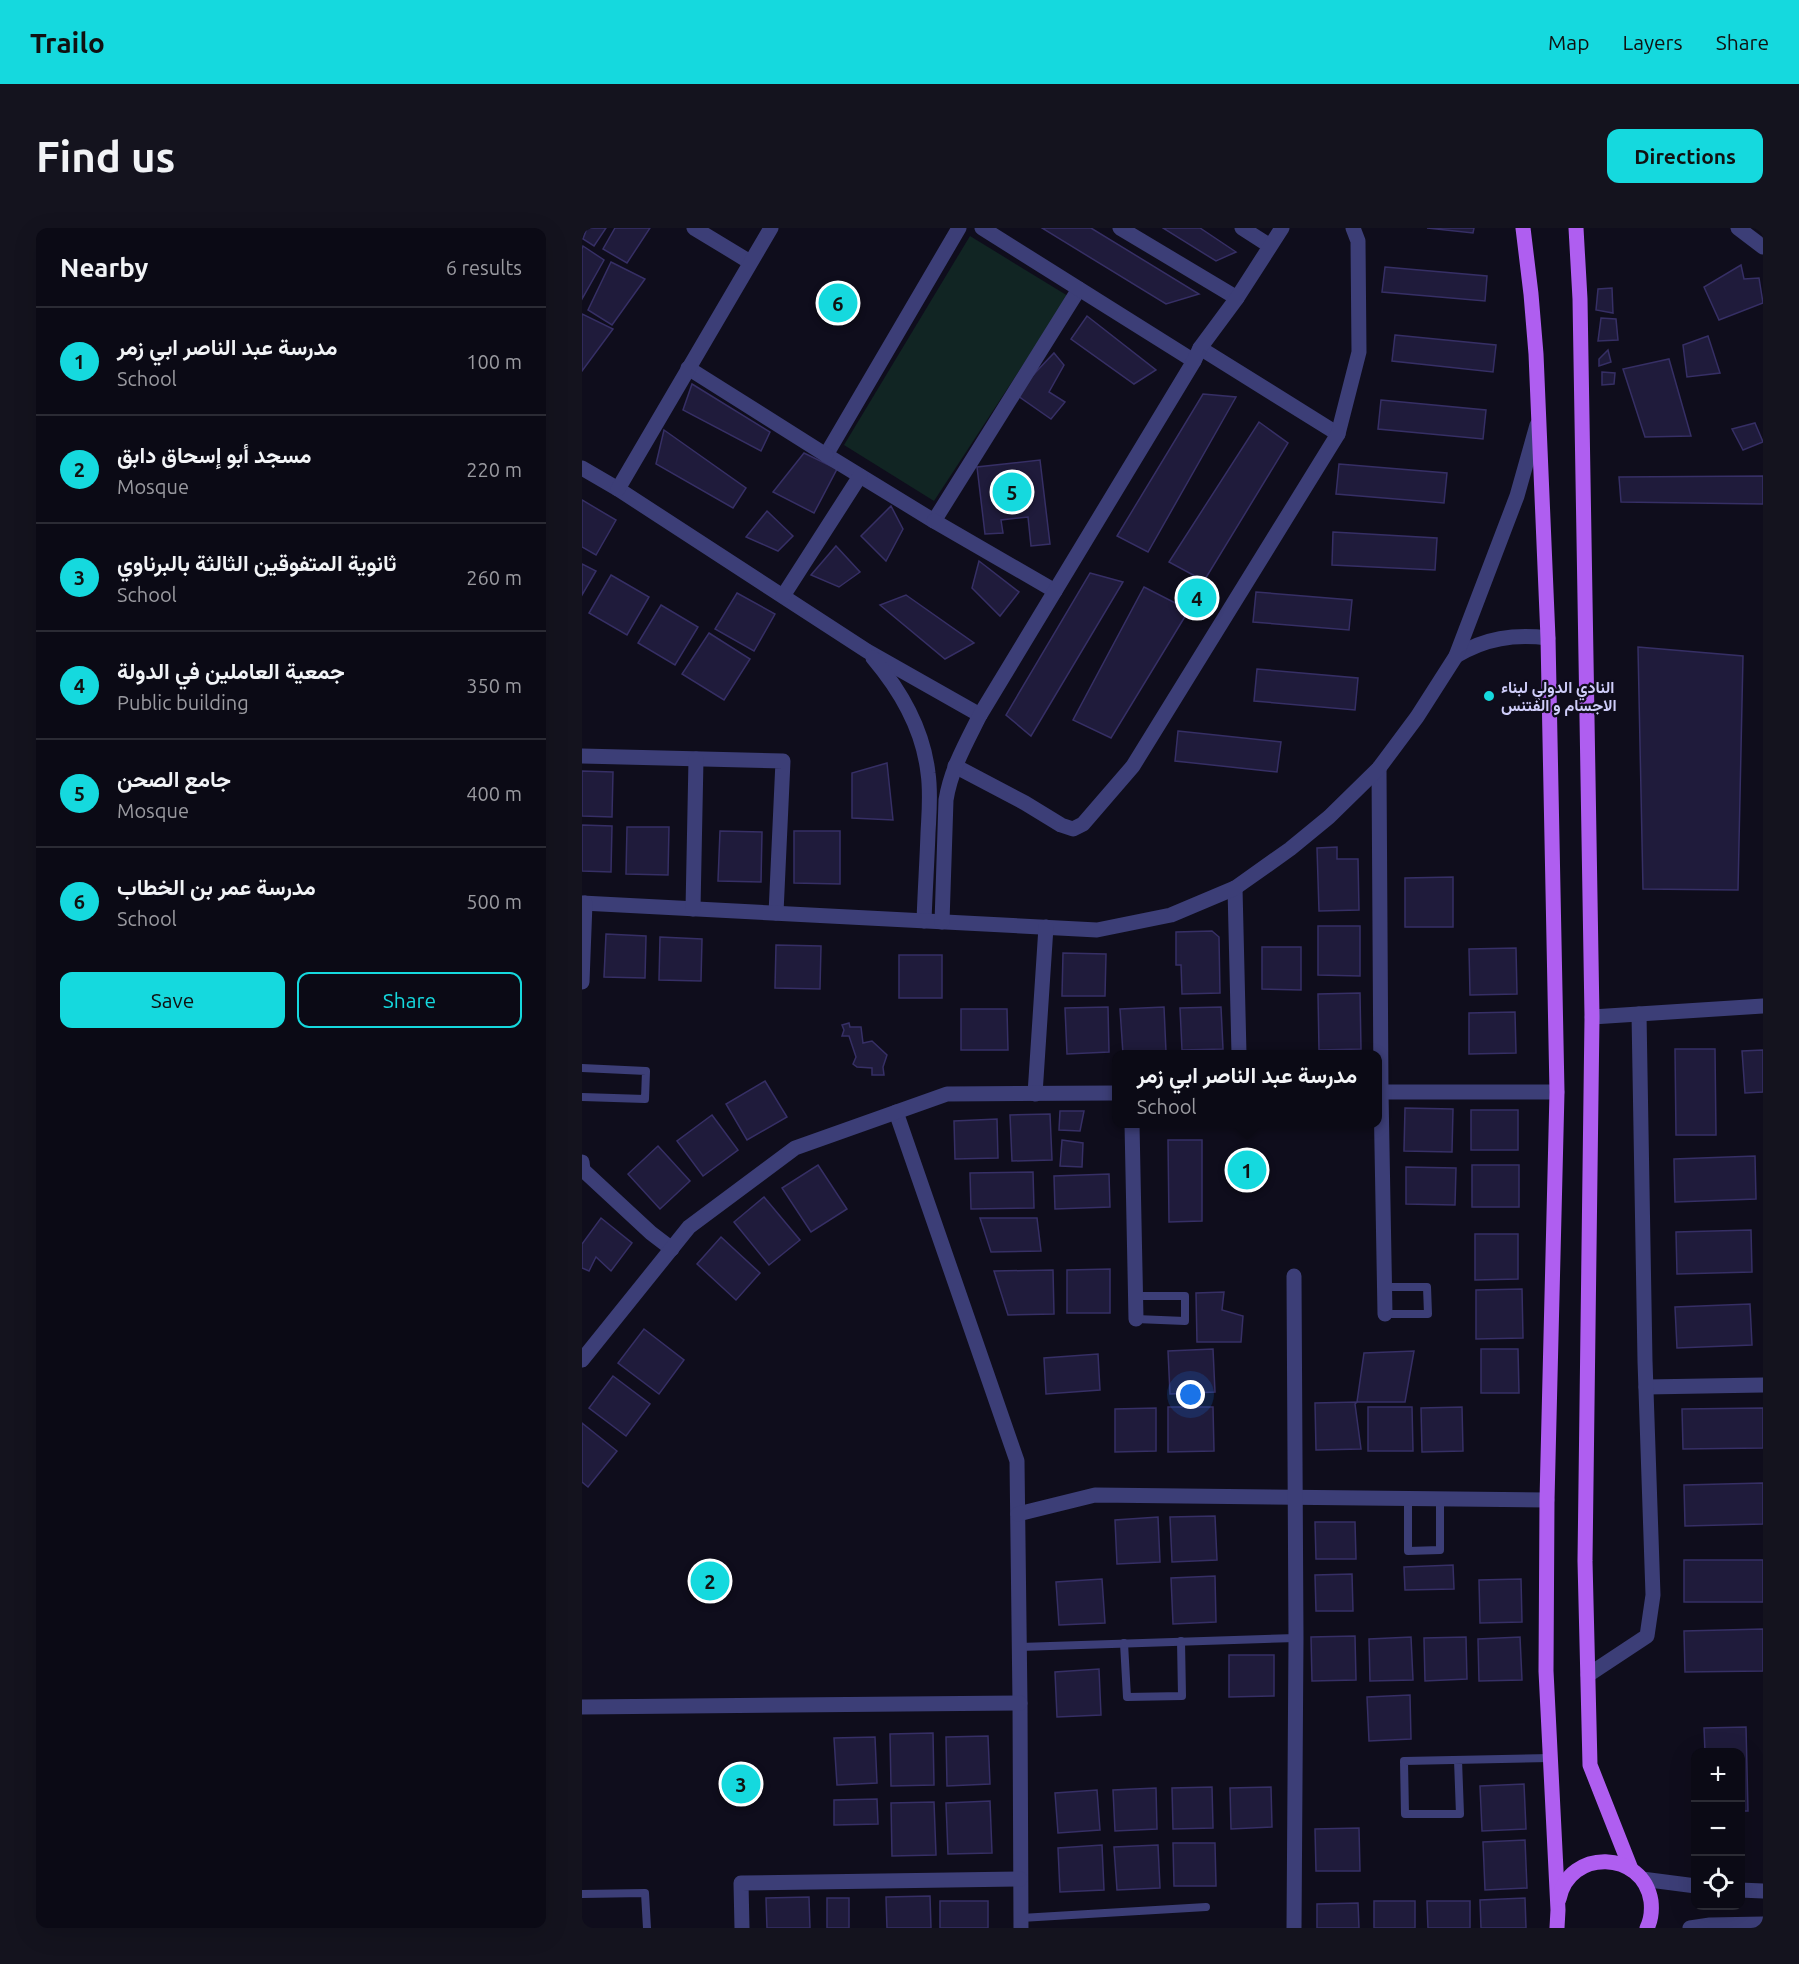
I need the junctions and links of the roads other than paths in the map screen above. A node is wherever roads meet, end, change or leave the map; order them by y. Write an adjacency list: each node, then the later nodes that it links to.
1 (694, 228): 14 (street)
2 (771, 228): 14 (street)
3 (959, 228): 21 (street)
4 (982, 228): 15 (street)
5 (1120, 228): 16 (street)
6 (1242, 228): 12 (street)
7 (1282, 228): 12 (street)
8 (1353, 228): 20 (street)
9 (1523, 228): 19 (main road)
10 (1576, 228): 46 (main road)
11 (1738, 228): 13 (street)
12 (1270, 246): 16 (street)
13 (1763, 247)
14 (750, 262): 18 (street)
15 (1079, 289): 17 (street); 25 (street)
16 (1237, 298): 17 (street)
17 (1197, 355): 20 (street); 26 (street)
18 (688, 368): 21 (street); 24 (street)
19 (1538, 421): 28 (main road); 30 (street)
20 (1338, 434): 34 (street)
21 (825, 455): 23 (street)
22 (582, 468): 24 (street)
23 (860, 476): 25 (street); 27 (street)
24 (618, 489): 27 (street)
25 (934, 520): 26 (street)
26 (1055, 591): 31 (street)
27 (783, 596): 29 (street)
28 (1548, 638): 30 (street); 51 (main road)
29 (867, 651): 31 (street); 40 (street)
30 (1456, 656): 35 (street)
31 (980, 715): 34 (street)
32 (582, 756): 33 (street)
33 (696, 759): 38 (street); 39 (street)
34 (955, 766): 41 (street)
35 (1379, 768): 36 (street); 48 (street)
36 (1235, 888): 42 (street); 47 (street)
37 (584, 903): 38 (street); 43 (street)
38 (693, 909): 39 (street)
39 (776, 913): 40 (street)
40 (924, 921): 41 (street)
41 (942, 922): 42 (street)
42 (1046, 927): 53 (street)
43 (582, 982)
44 (1763, 1006): 45 (street)
45 (1639, 1014): 46 (street); 67 (street)
46 (1592, 1017): 77 (main road)
47 (1239, 1050)
48 (1379, 1050)
49 (582, 1068): 54 (lane)
50 (1382, 1092): 51 (street)
51 (1557, 1092): 71 (main road)
52 (1112, 1093): 53 (street)
53 (1035, 1094): 55 (street)
54 (582, 1097)
55 (896, 1112): 59 (street); 72 (street)
56 (1132, 1128): 62 (street)
57 (1380, 1128): 61 (street)
58 (582, 1162): 59 (street)
59 (672, 1249): 65 (street)
60 (1294, 1276): 68 (street)
61 (1384, 1287): 63 (street); 63 (lane)
62 (1136, 1296): 64 (street); 64 (lane)
63 (1385, 1314)
64 (1136, 1319)
65 (582, 1360)
66 (1763, 1385): 67 (street)
67 (1646, 1387): 77 (street)
68 (1296, 1497): 69 (street); 72 (street); 73 (street)
69 (1408, 1498): 70 (street); 70 (lane)
70 (1440, 1499): 71 (street)
71 (1547, 1500): 80 (main road)
72 (1018, 1514): 76 (street)
73 (1296, 1638): 74 (lane); 94 (street)
74 (1181, 1641): 75 (lane); 75 (lane)
75 (1124, 1643): 76 (lane)
76 (1020, 1647): 78 (street)
77 (1588, 1675): 82 (main road)
78 (1020, 1703): 79 (street); 83 (street)
79 (582, 1707)
80 (1551, 1758): 81 (lane); 89 (main road)
81 (1458, 1760): 81 (lane)
82 (1637, 1874): 84 (street); 89 (main road); 97 (main road)
83 (1020, 1879): 90 (street); 93 (street)
84 (1691, 1885)
85 (1745, 1890): 86 (street)
86 (1763, 1890)
87 (582, 1894): 92 (lane)
88 (1206, 1907): 90 (lane)
89 (1558, 1910): 95 (main road); 96 (main road)
90 (1021, 1923)
91 (1763, 1924): 98 (street)
92 (647, 1928)
93 (742, 1928)
94 (1294, 1928)
95 (1557, 1928)
96 (1563, 1928)
97 (1647, 1928)
98 (1690, 1928)

